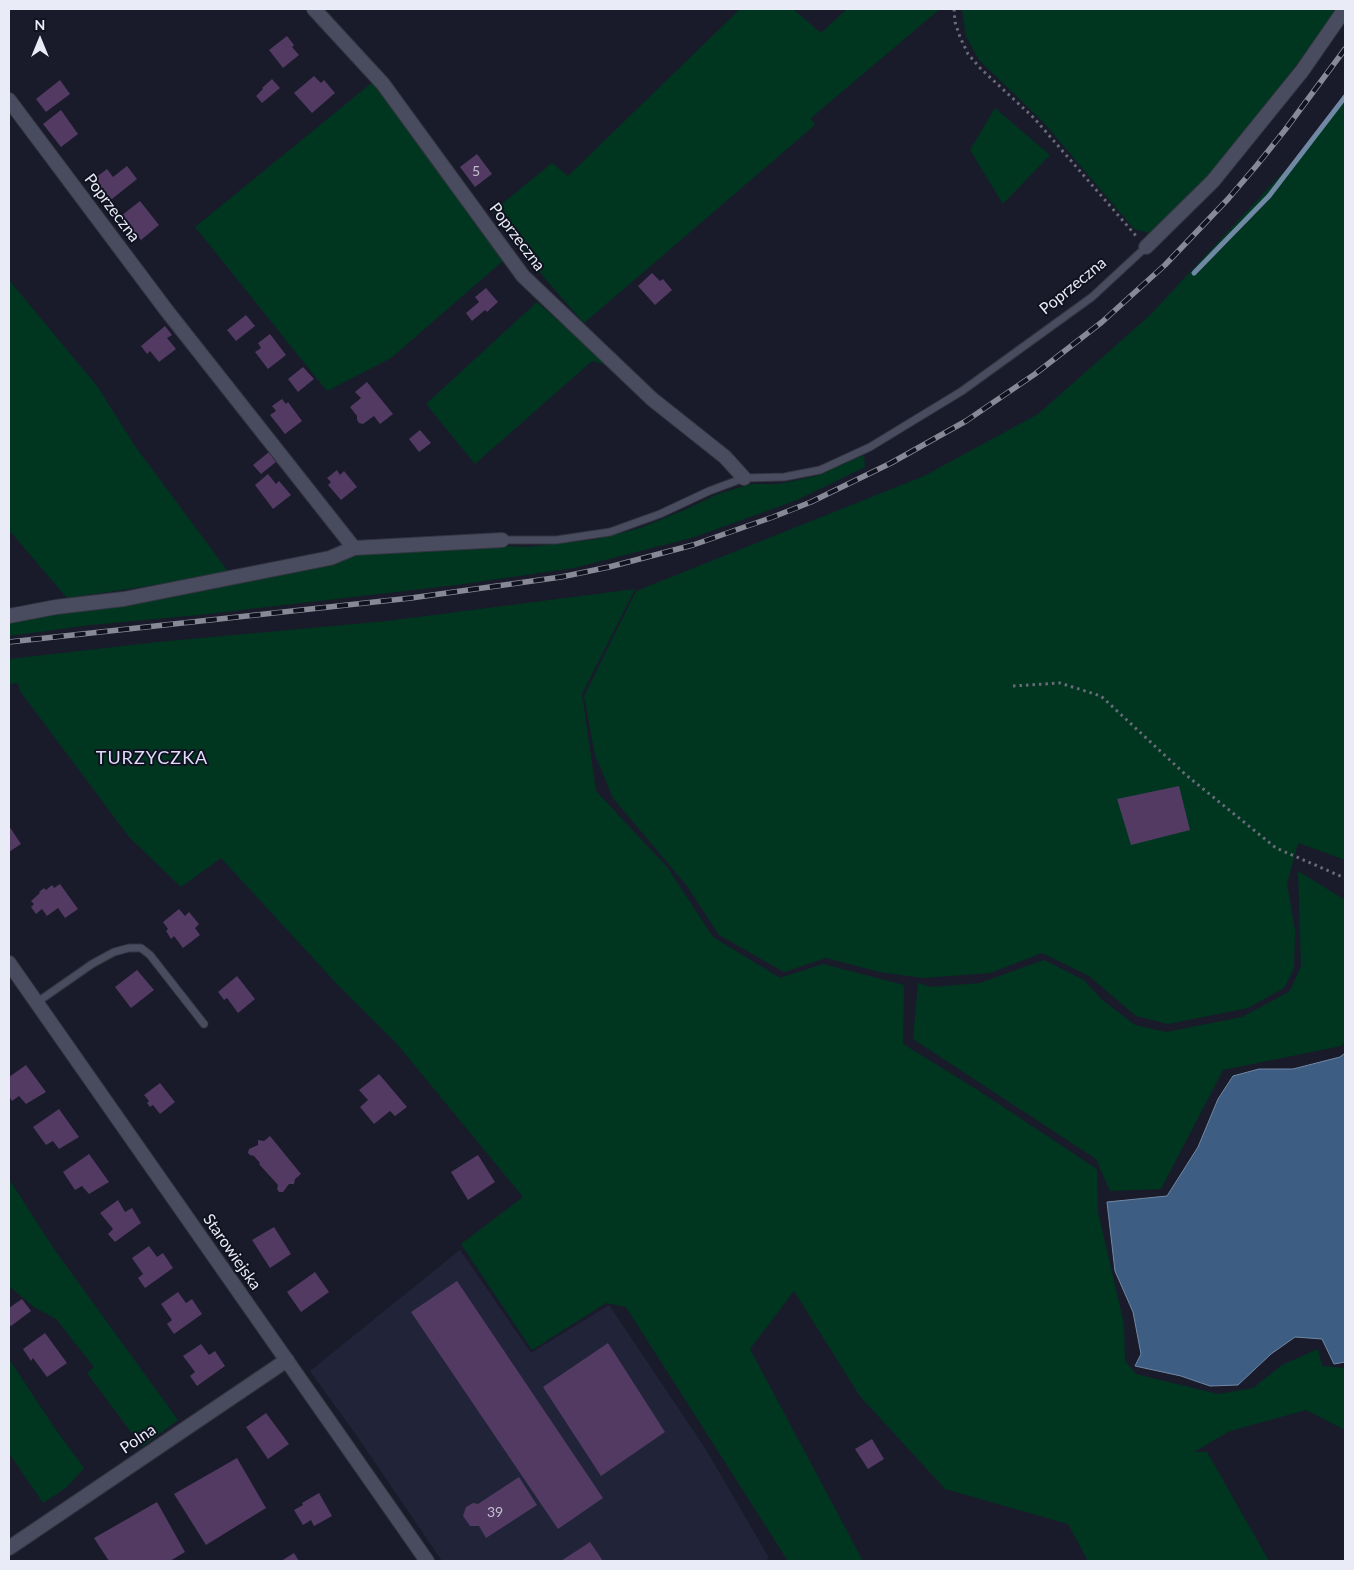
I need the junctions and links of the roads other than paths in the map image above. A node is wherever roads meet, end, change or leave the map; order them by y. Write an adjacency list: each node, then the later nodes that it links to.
1 (314, 9): 5 (street, Poprzeczna)
2 (1345, 9): 4 (street, Poprzeczna)
3 (9, 100): 7 (street, Poprzeczna)
4 (1146, 247): 5 (lane, Poprzeczna)
5 (744, 478): 6 (lane, Poprzeczna)
6 (502, 540): 7 (street, Poprzeczna)
7 (354, 548): 8 (street, Poprzeczna)
8 (9, 616)
9 (9, 963): 10 (street, Starowiejska)
10 (36, 1003): 11 (lane); 12 (street, Starowiejska)
11 (204, 1024)
12 (286, 1360): 13 (street, Polna); 14 (street, Starowiejska)
13 (9, 1548)
14 (427, 1561)

